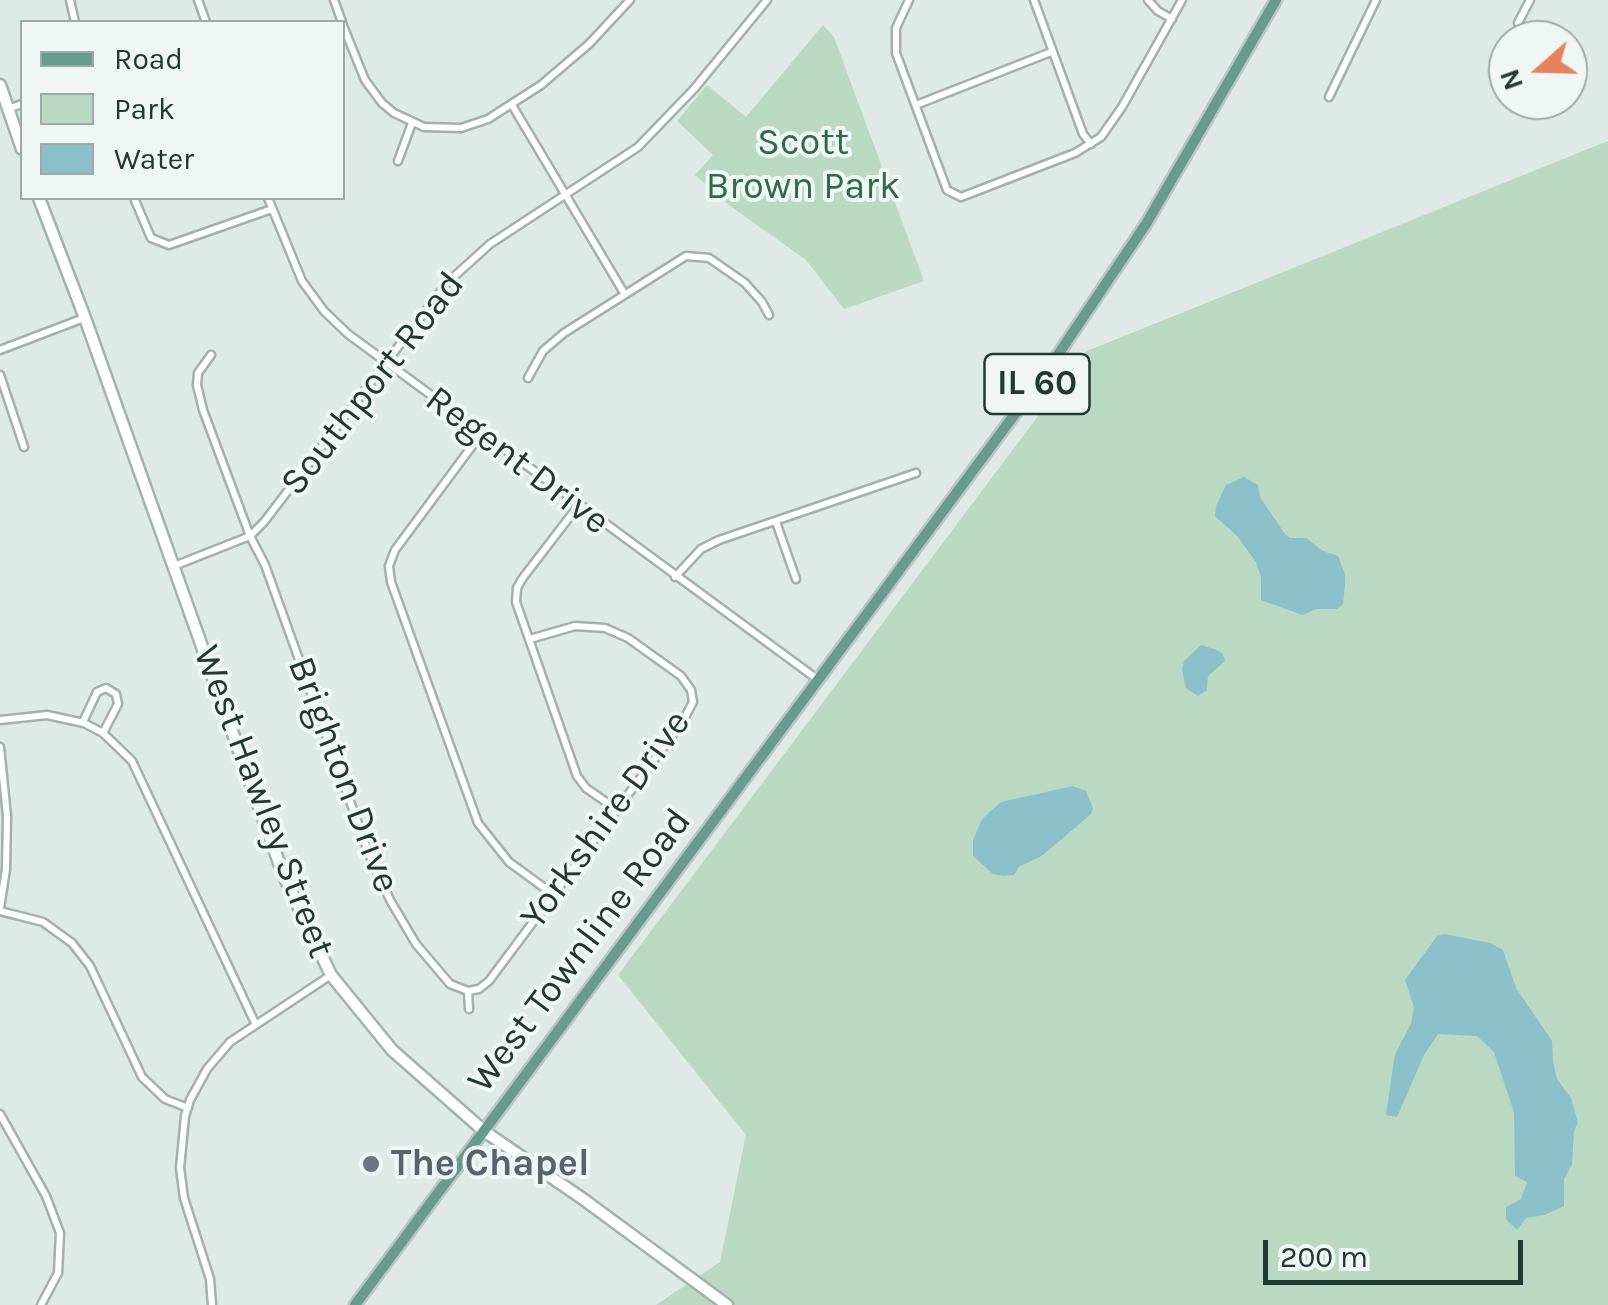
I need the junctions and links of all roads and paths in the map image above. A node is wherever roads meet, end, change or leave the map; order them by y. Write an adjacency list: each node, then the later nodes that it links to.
1 (630, 0): 16 (street)
2 (754, 0): 9 (street)
3 (909, 0): 17 (street)
4 (1034, 0): 12 (street)
5 (1148, 0): 10 (street)
6 (1182, 0): 10 (street)
7 (1276, 0): 46 (main road, IL 60)
8 (1376, 0): 14 (street)
9 (764, 3): 23 (street, Southport Road)
10 (1172, 19): 21 (street)
11 (345, 30): 19 (street)
12 (1052, 52): 17 (street); 21 (street)
13 (0, 85): 18 (street)
14 (1329, 97)
15 (20, 105): 18 (street)
16 (512, 105): 19 (street); 23 (street)
17 (916, 105): 21 (street)
18 (8, 109): 20 (street)
19 (412, 123): 22 (street)
20 (20, 144)
21 (1091, 144)
22 (398, 161)
23 (566, 195): 28 (street); 33 (street, Southport Road)
24 (40, 200): 30 (street, West Hawley Street)
25 (135, 200): 27 (street)
26 (269, 200): 27 (street, Regent Drive)
27 (272, 210): 33 (street, Regent Drive)
28 (624, 293): 29 (street); 35 (street)
29 (769, 315)
30 (86, 318): 31 (street); 42 (street, West Hawley Street)
31 (0, 350)
32 (211, 355): 41 (street, Brighton Drive)
33 (384, 361): 36 (street, Regent Drive); 41 (street, Southport Road)
34 (0, 376): 37 (street)
35 (528, 378)
36 (481, 434): 39 (street, Regent Drive); 52 (street)
37 (24, 448)
38 (916, 473): 40 (street)
39 (578, 506): 43 (street, Regent Drive); 45 (street)
40 (776, 522): 43 (street); 44 (street)
41 (250, 536): 42 (street); 55 (street, Brighton Drive)
42 (174, 566): 54 (street, West Hawley Street)
43 (675, 577): 46 (street, Regent Drive)
44 (796, 579)
45 (530, 639): 51 (street); 51 (street, Yorkshire Drive)
46 (818, 680): 60 (main road, West Townline Road / IL 60)
47 (0, 720): 48 (street)
48 (82, 722): 49 (street); 49 (street)
49 (103, 733): 57 (street)
50 (0, 747): 53 (street)
51 (616, 809): 52 (street, Yorkshire Drive)
52 (554, 895): 55 (street, Yorkshire Drive)
53 (0, 909): 58 (street)
54 (331, 975): 57 (street); 60 (street, West Hawley Street)
55 (468, 991): 56 (street)
56 (468, 1008)
57 (255, 1023): 58 (street)
58 (188, 1108): 62 (street)
59 (0, 1114): 61 (street)
60 (484, 1132): 63 (main road, West Townline Road / IL 60); 64 (street, West Hawley Street)
61 (41, 1305)
62 (212, 1305)
63 (355, 1305)
64 (726, 1305)

